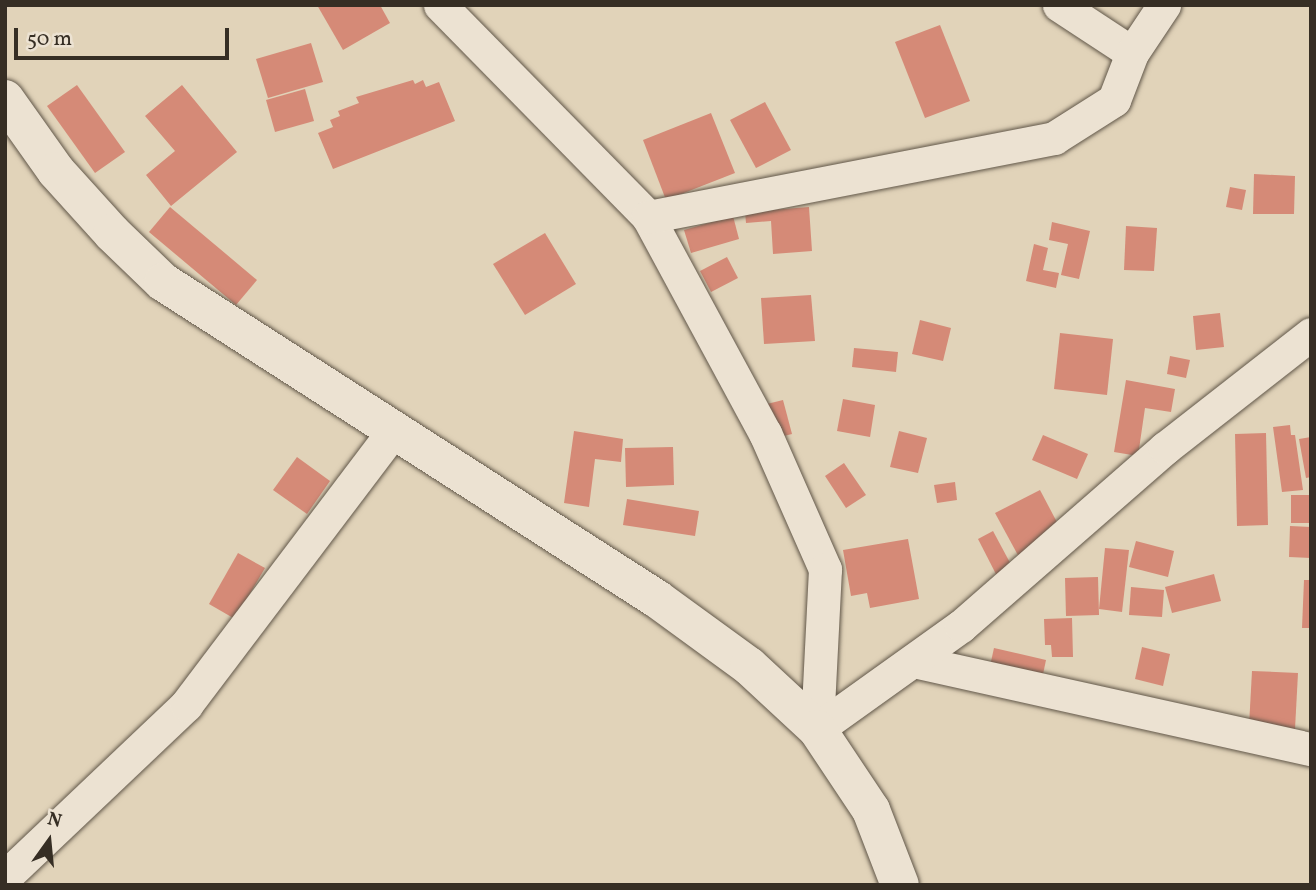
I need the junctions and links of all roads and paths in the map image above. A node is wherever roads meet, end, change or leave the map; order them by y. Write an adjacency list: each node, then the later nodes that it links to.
1 (440, 5): 6 (street)
2 (1059, 5): 4 (street)
3 (1164, 5): 4 (street)
4 (1132, 52): 6 (street)
5 (5, 99): 8 (street)
6 (648, 217): 10 (street)
7 (1311, 334): 9 (street)
8 (393, 431): 10 (street); 12 (street)
9 (913, 661): 10 (street); 11 (street)
10 (817, 729): 13 (street)
11 (1311, 749)
12 (5, 877)
13 (900, 885)

